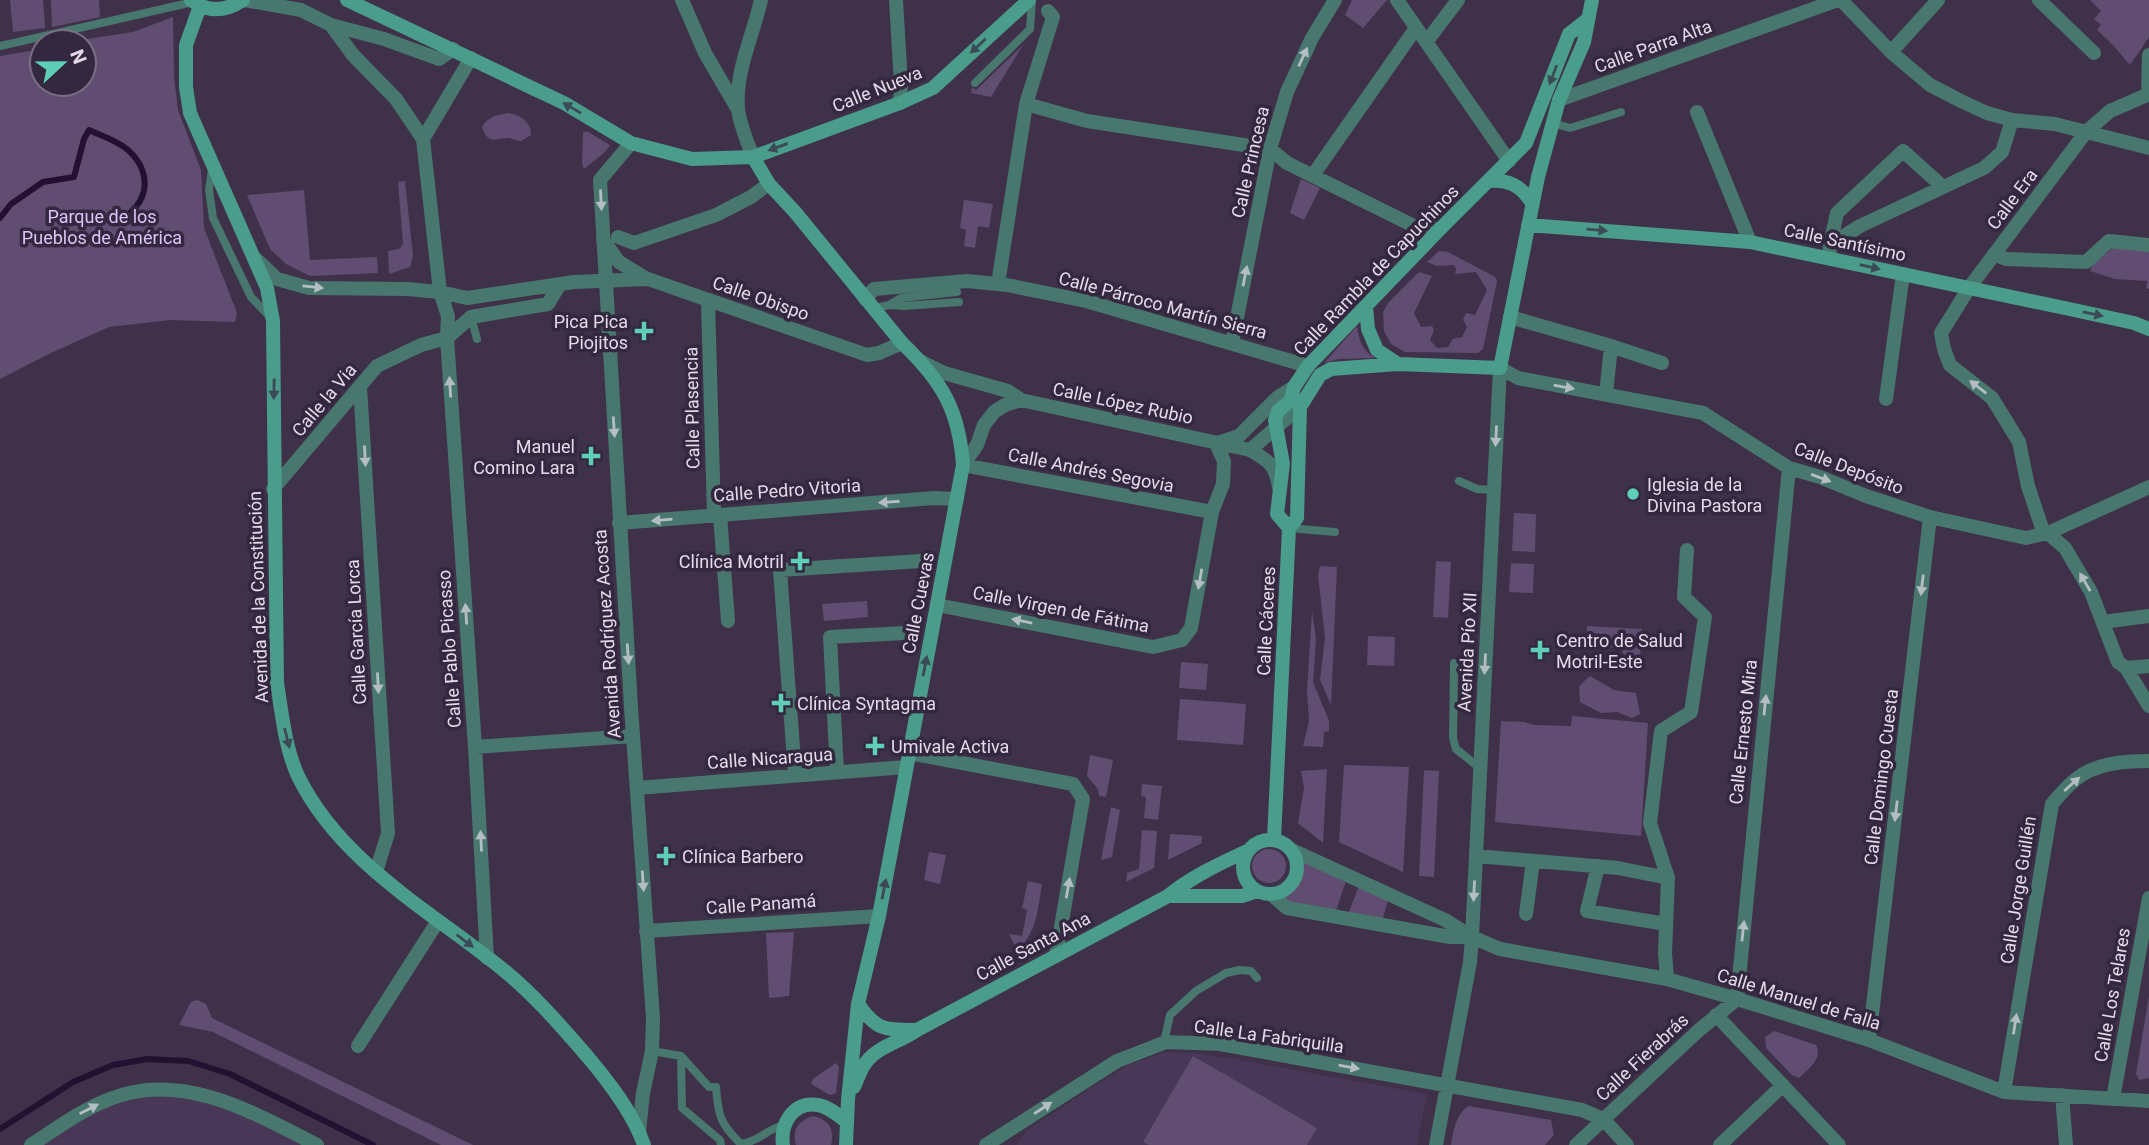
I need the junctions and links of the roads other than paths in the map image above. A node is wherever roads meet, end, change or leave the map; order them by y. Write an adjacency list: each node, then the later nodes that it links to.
1 (244, 0): 14 (main road); 17 (street)
2 (347, 0): 21 (main road, Calle Nueva)
3 (682, 0): 31 (street)
4 (761, 0): 31 (street)
5 (896, 0): 29 (street)
6 (1030, 0): 26 (lane); 29 (main road, Calle Nueva, one-way to 29)
7 (1335, 0): 40 (street, Calle Princesa, one-way to 7)
8 (1397, 0): 18 (street)
9 (1458, 0): 19 (street)
10 (1592, 0): 16 (main road)
11 (1839, 0): 22 (street); 28 (street, Calle Parra Alta)
12 (1938, 0): 22 (street)
13 (2039, 0): 23 (street)
14 (195, 3): 20 (lane); 43 (main road, Avenida de la Constitución)
15 (1048, 11): 30 (street)
16 (1588, 19): 28 (main road); 42 (main road, Calle Rambla de Capuchinos, one-way to 42)
17 (331, 25): 21 (street); 37 (street)
18 (1416, 28): 19 (street); 44 (street)
19 (1427, 41): 42 (street)
20 (0, 46)
21 (453, 49): 25 (main road, Calle Nueva)
22 (1891, 52): 34 (street)
23 (2094, 53)
24 (2149, 55): 27 (street)
25 (471, 58): 37 (street); 38 (main road, Calle Nueva, one-way to 25)
26 (975, 83)
27 (2149, 94): 36 (street, Calle Era)
28 (1559, 100): 35 (main road)
29 (900, 103): 41 (main road, Calle Nueva, one-way to 41)
30 (1026, 104): 40 (street); 62 (street)
31 (738, 110): 41 (street)
32 (1621, 111): 35 (lane)
33 (1697, 112): 53 (street)
34 (2012, 120): 36 (street); 46 (street)
35 (1553, 123): 48 (main road)
36 (2086, 132): 39 (street); 56 (street, Calle Era)
37 (423, 139): 64 (street, Calle Pablo Picasso)
38 (631, 143): 41 (main road, Calle Nueva); 52 (street, Avenida Rodríguez Acosta, one-way to 52)
39 (2149, 148)
40 (1270, 149): 44 (street); 78 (street, Calle Princesa, one-way to 40)
41 (753, 157): 68 (main road, Calle Cuevas)
42 (1509, 161): 45 (main road, Calle Rambla de Capuchinos)
43 (213, 167): 57 (main road, Avenida de la Constitución); 73 (lane)
44 (1313, 175): 50 (street)
45 (1488, 181): 48 (main road); 70 (main road, Calle Rambla de Capuchinos)
46 (1943, 187): 55 (street); 55 (street)
47 (764, 188): 51 (street)
48 (1532, 204): 49 (main road)
49 (1528, 225): 53 (main road, Calle Santísimo, one-way to 53); 72 (main road)
50 (1434, 228)
51 (618, 237)
52 (603, 239): 59 (street); 60 (street, Avenida Rodríguez Acosta)
53 (1750, 242): 55 (main road, Calle Santísimo)
54 (2149, 244): 56 (street)
55 (1830, 251): 58 (main road, Calle Santísimo, one-way to 58)
56 (1994, 254): 63 (street, Calle Era)
57 (255, 258): 64 (street, Calle Obispo, one-way to 64); 73 (main road, Avenida de la Constitución)
58 (1903, 274): 63 (main road, Calle Santísimo); 88 (street)
59 (648, 279): 60 (street, Calle Obispo); 66 (street, Calle Obispo)
60 (605, 280): 61 (street, Calle Obispo); 105 (street, Avenida Rodríguez Acosta, one-way to 105)
61 (560, 284): 64 (street, Calle Obispo); 71 (street)
62 (1002, 285): 68 (street, Calle Párroco Martín Sierra); 78 (street, Calle Párroco Martín Sierra)
63 (1969, 288): 74 (main road, Calle Santísimo, one-way to 74); 108 (street, Calle Era, one-way to 63)
64 (440, 292): 75 (street, Calle Pablo Picasso)
65 (957, 292): 69 (lane)
66 (708, 301): 77 (street, Calle Obispo); 103 (street, Calle Plasencia)
67 (959, 302): 69 (lane)
68 (868, 304): 69 (lane); 77 (main road, Calle Cuevas)
69 (889, 305)
70 (1366, 306): 82 (main road); 83 (main road, Calle Rambla de Capuchinos)
71 (471, 317): 75 (street, Calle la Via); 76 (lane)
72 (1510, 317): 79 (street); 84 (main road)
73 (273, 321): 99 (main road, Avenida de la Constitución, one-way to 99)
74 (2149, 328)
75 (447, 338): 85 (street, Calle la Via); 121 (street, Calle Pablo Picasso, one-way to 75)
76 (477, 339)
77 (902, 343): 80 (main road, Calle Cuevas)
78 (1232, 343): 83 (street, Calle Párroco Martín Sierra)
79 (1611, 346): 81 (street); 87 (street)
80 (920, 361): 89 (street, Calle López Rubio); 94 (main road, Calle Cuevas)
81 (1662, 363)
82 (1398, 364): 84 (main road); 90 (main road)
83 (1308, 366): 86 (main road, Calle Rambla de Capuchinos)
84 (1500, 368): 87 (street, Calle Depósito, one-way to 87); 100 (street, Avenida Pío XII, one-way to 100)
85 (360, 387): 99 (street, Calle la Via); 134 (street, Calle García Lorca, one-way to 134)
86 (1294, 387): 91 (main road); 92 (street)
87 (1606, 394): 95 (street, Calle Depósito)
88 (1886, 399)
89 (1021, 401): 92 (street, Calle López Rubio); 94 (street)
90 (1300, 407): 91 (street); 106 (main road, Calle Cáceres)
91 (1276, 430): 93 (street); 98 (main road, Calle López Rubio)
92 (1216, 443): 93 (street, Calle López Rubio); 102 (street, Calle Virgen de Fátima)
93 (1250, 450): 98 (street, Calle López Rubio)
94 (963, 465): 101 (main road, Calle Cuevas); 102 (street, Calle Andrés Segovia)
95 (1789, 468): 104 (street, Calle Depósito, one-way to 104); 150 (street, Calle Ernesto Mira, one-way to 95)
96 (1459, 481): 100 (lane)
97 (2149, 487): 108 (street)
98 (1279, 488): 106 (main road, Calle López Rubio)
99 (274, 489): 134 (main road, Avenida de la Constitución, one-way to 134)
100 (1494, 490): 124 (street, Avenida Pío XII, one-way to 124)
101 (957, 499): 103 (street, Calle Pedro Vitoria, one-way to 103); 111 (main road, Calle Cuevas)
102 (1212, 512): 111 (street, Calle Virgen de Fátima, one-way to 111)
103 (717, 515): 105 (street, Calle Pedro Vitoria, one-way to 105); 113 (street, Calle Plasencia)
104 (1930, 517): 108 (street, Calle Depósito); 154 (street, Calle Domingo Cuesta, one-way to 154)
105 (619, 523): 120 (street, Avenida Rodríguez Acosta, one-way to 120)
106 (1289, 528): 107 (lane); 128 (main road, Calle Cáceres)
107 (1335, 533)
108 (2048, 533): 114 (street, Calle Era, one-way to 108)
109 (1687, 550): 135 (street)
110 (921, 561): 126 (street)
111 (937, 604): 122 (main road, Calle Cuevas, one-way to 111)
112 (2149, 616): 114 (street)
113 (728, 621)
114 (2103, 622): 118 (street, Calle Era)
115 (905, 633): 125 (street)
116 (1454, 663): 124 (lane)
117 (2149, 666): 118 (street)
118 (2126, 668): 119 (street, Calle Era)
119 (2149, 706)
120 (633, 736): 121 (street); 127 (street, Avenida Rodríguez Acosta)
121 (475, 747): 147 (street, Calle Pablo Picasso, one-way to 121)
122 (908, 760): 125 (street, Calle Nicaragua); 141 (main road, Calle Cuevas, one-way to 122); 146 (street, Calle Nicaragua, one-way to 122)
123 (2149, 761): 161 (street, Calle Jorge Guillén, one-way to 123)
124 (1480, 768): 131 (street, Avenida Pío XII)
125 (837, 772): 126 (street, Calle Nicaragua)
126 (795, 775): 127 (street, Calle Nicaragua)
127 (637, 788): 144 (street, Avenida Rodríguez Acosta, one-way to 144)
128 (1274, 839): 129 (main road); 130 (main road)
129 (1292, 850): 137 (main road); 145 (street, Calle Manuel de Falla)
130 (1247, 851): 136 (main road); 138 (main road, Calle Santa Ana)
131 (1476, 856): 132 (street); 145 (street, Avenida Pío XII, one-way to 145)
132 (1533, 861): 133 (street); 140 (street)
133 (1598, 866): 135 (street); 143 (street)
134 (376, 872): 142 (main road, Avenida de la Constitución)
135 (1668, 878): 143 (street)
136 (1257, 891): 137 (main road); 138 (main road, Calle Santa Ana)
137 (1272, 895): 145 (street, Calle Manuel de Falla)
138 (1168, 896): 146 (main road, Calle Santa Ana)
139 (2149, 898): 163 (street, Calle Los Telares)
140 (1525, 914)
141 (878, 916): 144 (street, Calle Panamá); 151 (main road, Calle Cuevas)
142 (438, 921): 147 (main road, Avenida de la Constitución, one-way to 147); 156 (street)
143 (1666, 924): 149 (street)
144 (646, 931): 157 (street, Avenida Rodríguez Acosta)
145 (1472, 937): 149 (street, Calle Manuel de Falla); 159 (street, Avenida Pío XII)
146 (1056, 956): 153 (main road, Calle Santa Ana)
147 (487, 958): 169 (main road, Avenida de la Constitución)
148 (1257, 978): 155 (lane)
149 (1667, 979): 150 (street, Calle Manuel de Falla)
150 (1737, 999): 152 (street, Calle Fierabrás); 154 (street, Calle Manuel de Falla)
151 (858, 1004): 153 (main road); 164 (main road, Calle Cuevas)
152 (1716, 1015): 160 (street); 166 (street, Calle Fierabrás)
153 (917, 1030): 164 (main road, Calle Santa Ana)
154 (1869, 1040): 161 (street, Calle Manuel de Falla)
155 (1164, 1042): 159 (street, Calle La Fabriquilla, one-way to 159); 175 (street, Calle La Fabriquilla, one-way to 155)
156 (358, 1046)
157 (652, 1051): 158 (lane); 169 (street, Avenida Rodríguez Acosta)
158 (681, 1056): 168 (lane); 172 (lane)
159 (1447, 1084): 166 (street, Calle La Fabriquilla); 176 (street, Avenida Pío XII)
160 (1783, 1085): 179 (street); 180 (street)
161 (2004, 1092): 162 (street, Calle Manuel de Falla)
162 (2062, 1095): 163 (street, Calle Manuel de Falla); 181 (street)
163 (2113, 1099): 165 (street, Calle Manuel de Falla)
164 (848, 1100): 167 (main road, Calle Cuevas)
165 (2149, 1101)
166 (1602, 1119): 177 (street, Calle Fierabrás); 178 (street)
167 (847, 1122): 168 (main road); 174 (main road, Calle Cuevas)
168 (784, 1125): 173 (main road)
169 (642, 1138)
170 (31, 1145): 171 (street, one-way to 171)
171 (317, 1145)
172 (721, 1145)
173 (783, 1145)
174 (846, 1145)
175 (986, 1145)
176 (1436, 1145)
177 (1576, 1145)
178 (1627, 1145)
179 (1720, 1145)
180 (1839, 1145)
181 (2066, 1145)

